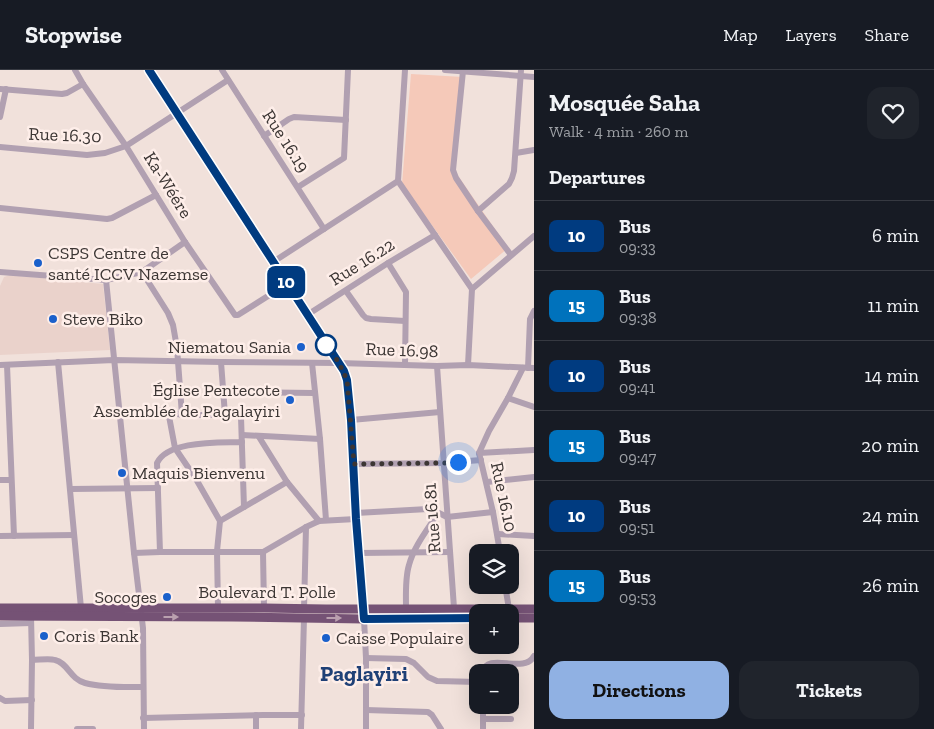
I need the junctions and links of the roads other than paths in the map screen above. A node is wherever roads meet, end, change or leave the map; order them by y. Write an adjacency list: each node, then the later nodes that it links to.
1 (75, 70): 11 (street, Ka-Wéére)
2 (149, 70): 13 (street)
3 (222, 70): 10 (street, Rue 16.19)
4 (348, 70): 15 (street)
5 (405, 70): 21 (street)
6 (446, 70): 7 (street)
7 (463, 72): 8 (street); 25 (street)
8 (521, 74): 9 (street); 20 (street)
9 (534, 78)
10 (228, 80): 13 (street, Rue 16.30); 16 (street, Rue 16.19)
11 (83, 84): 12 (street); 17 (street, Ka-Wéére)
12 (3, 89): 14 (street)
13 (177, 113): 17 (street, Rue 16.30); 31 (street)
14 (0, 117)
15 (346, 120): 16 (street); 22 (street)
16 (264, 136): 22 (street, Rue 16.19)
17 (126, 146): 18 (street, Rue 16.30); 23 (street, Ka-Wéére)
18 (0, 147)
19 (534, 150): 20 (street)
20 (516, 153): 25 (street)
21 (398, 181): 26 (street); 27 (street)
22 (298, 187): 26 (street, Rue 16.19)
23 (156, 195): 24 (street); 29 (street, Ka-Wéére)
24 (0, 208)
25 (478, 210): 30 (street)
26 (324, 229): 31 (street)
27 (435, 236): 32 (street, Rue 16.22); 37 (street)
28 (532, 241): 30 (street)
29 (185, 242): 33 (street); 36 (street, Ka-Wéére)
30 (511, 255): 37 (street)
31 (273, 262): 36 (street)
32 (388, 263): 38 (street, Rue 16.22); 41 (street)
33 (142, 272): 35 (street); 44 (street)
34 (0, 273): 35 (street)
35 (106, 280): 42 (street)
36 (287, 284): 40 (street)
37 (472, 288): 51 (street)
38 (346, 291): 40 (street, Rue 16.22); 41 (street)
39 (534, 311): 52 (street, Rue 16.10)
40 (307, 315): 47 (street)
41 (405, 321): 49 (street)
42 (114, 360): 43 (street, Rue 16.98); 44 (street, Rue 16.98); 57 (street)
43 (58, 362): 48 (street, Rue 16.98); 81 (street)
44 (178, 362): 45 (street, Rue 16.98); 60 (street)
45 (221, 362): 46 (street, Rue 16.98); 53 (street)
46 (312, 363): 47 (street, Rue 16.98); 54 (street)
47 (339, 363): 49 (street, Rue 16.98); 62 (street)
48 (4, 365): 63 (street)
49 (405, 365): 50 (street, Rue 16.98)
50 (437, 366): 51 (street, Rue 16.98); 59 (street, Rue 16.81)
51 (468, 366): 52 (street, Rue 16.98)
52 (528, 368): 55 (street, Rue 16.10)
53 (224, 392): 54 (street); 61 (street)
54 (314, 393): 67 (street)
55 (508, 398): 56 (street); 70 (street, Rue 16.10)
56 (534, 407)
57 (119, 411): 58 (street); 79 (street)
58 (168, 411): 60 (street); 68 (street)
59 (440, 412): 62 (street); 72 (street, Rue 16.81)
60 (182, 415): 61 (street)
61 (225, 415): 66 (street)
62 (351, 420): 73 (street)
63 (9, 429): 64 (street); 76 (street)
64 (0, 430)
65 (259, 437): 66 (street); 67 (street); 77 (street)
66 (242, 438): 68 (street); 82 (street)
67 (320, 439): 88 (street)
68 (175, 448): 80 (street); 87 (street)
69 (534, 450): 70 (street)
70 (480, 453): 71 (street, Rue 16.10)
71 (481, 460): 72 (street); 78 (street, Rue 16.10)
72 (444, 463): 73 (street); 86 (street, Rue 16.81)
73 (354, 464): 85 (street)
74 (534, 477): 78 (street)
75 (0, 480): 76 (street)
76 (11, 480): 93 (street)
77 (288, 482): 82 (street); 88 (street)
78 (486, 482): 83 (street, Rue 16.10)
79 (127, 488): 80 (street); 81 (street); 101 (street)
80 (158, 488): 96 (street)
81 (71, 489): 91 (street)
82 (244, 507): 87 (street)
83 (493, 512): 86 (street); 90 (street, Rue 16.10)
84 (438, 513): 85 (street); 86 (street); 99 (street)
85 (356, 516): 88 (street); 102 (street)
86 (447, 517): 100 (street, Rue 16.81)
87 (220, 521): 97 (street)
88 (323, 521): 89 (street)
89 (306, 527): 98 (street); 114 (street)
90 (498, 534): 94 (street); 95 (street, Rue 16.10)
91 (74, 535): 93 (street); 104 (street)
92 (0, 536): 93 (street)
93 (14, 536)
94 (534, 536)
95 (499, 544)
96 (160, 552): 97 (street); 101 (street)
97 (217, 552): 98 (street); 105 (street)
98 (263, 552): 106 (street)
99 (413, 552): 100 (street); 102 (street); 107 (street)
100 (450, 552): 108 (street, Rue 16.81)
101 (134, 553): 113 (street)
102 (359, 553): 109 (street)
103 (0, 608): 104 (highway, Boulevard T. Polle)
104 (81, 608): 113 (highway, Boulevard T. Polle)
105 (218, 608): 106 (highway, Boulevard T. Polle); 113 (highway, Boulevard T. Polle)
106 (264, 608): 114 (highway, Boulevard T. Polle)
107 (406, 608): 108 (highway, Boulevard T. Polle); 109 (highway, Boulevard T. Polle)
108 (454, 608): 110 (highway, Boulevard T. Polle)
109 (364, 609): 114 (highway, Boulevard T. Polle); 119 (street)
110 (469, 609)
111 (534, 609): 112 (highway, Boulevard T. Polle)
112 (519, 611)
113 (141, 612): 114 (highway, Boulevard T. Polle, one-way to 114); 120 (highway, Boulevard T. Polle); 127 (street)
114 (304, 613): 119 (highway, Boulevard T. Polle, one-way to 119); 133 (street)
115 (519, 615): 118 (highway, Boulevard T. Polle)
116 (0, 616): 120 (highway, Boulevard T. Polle)
117 (469, 618): 119 (highway, Boulevard T. Polle)
118 (534, 618)
119 (364, 619): 123 (street)
120 (31, 620): 121 (street); 124 (street)
121 (0, 624)
122 (534, 656): 125 (street)
123 (366, 658): 126 (street); 130 (street)
124 (32, 660): 127 (street); 129 (street)
125 (490, 664)
126 (469, 682)
127 (144, 687): 134 (street)
128 (0, 698): 129 (street)
129 (32, 700): 137 (street)
130 (366, 710): 143 (street); 144 (street)
131 (483, 714): 135 (street)
132 (256, 715): 133 (street); 134 (street); 141 (street)
133 (302, 715): 142 (street)
134 (143, 718): 140 (street)
135 (483, 719): 136 (street); 145 (street)
136 (511, 719)
137 (31, 729)
138 (77, 729): 139 (street)
139 (93, 729)
140 (144, 729)
141 (256, 729)
142 (302, 729)
143 (366, 729)
144 (441, 729)
145 (483, 729)

